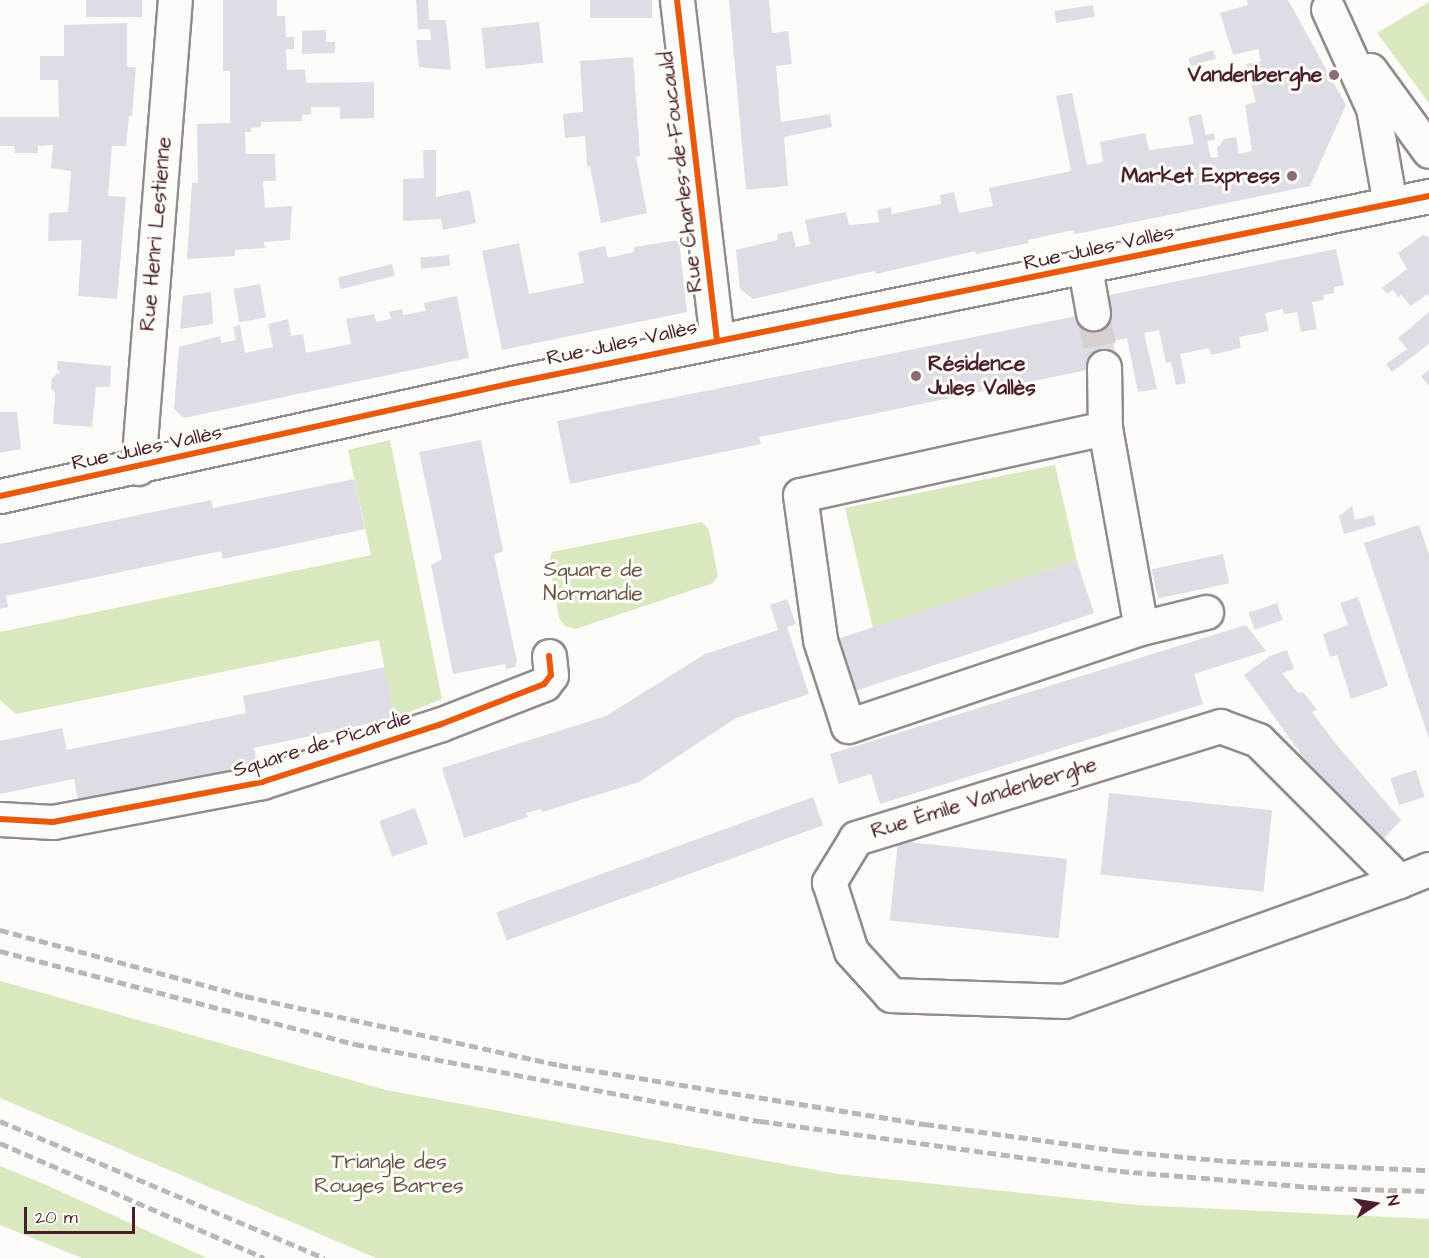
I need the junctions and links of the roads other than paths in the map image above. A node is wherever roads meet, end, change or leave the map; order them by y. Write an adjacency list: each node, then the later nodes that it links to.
1 (175, 0): 12 (street, Rue Henri Lestienne)
2 (677, 0): 9 (street, Rue Charles de Foucauld)
3 (1325, 5): 4 (street); 6 (street)
4 (1429, 151)
5 (1429, 196): 6 (street, Rue Jules Vallès)
6 (1390, 204): 7 (street, Rue Jules Vallès)
7 (1085, 268): 8 (street); 9 (street, Rue Jules Vallès)
8 (1094, 312)
9 (717, 340): 12 (street, Rue Jules Vallès)
10 (1104, 367): 11 (street)
11 (1105, 428): 15 (street); 15 (street)
12 (138, 468): 13 (street, Rue Jules Vallès)
13 (0, 495)
14 (1206, 612): 15 (street)
15 (1141, 628)
16 (549, 656): 17 (street, Square de Picardie)
17 (0, 819)
18 (1429, 870): 19 (street, Rue Émile Vandenberghe)
19 (1399, 881): 19 (street, Rue Émile Vandenberghe)

